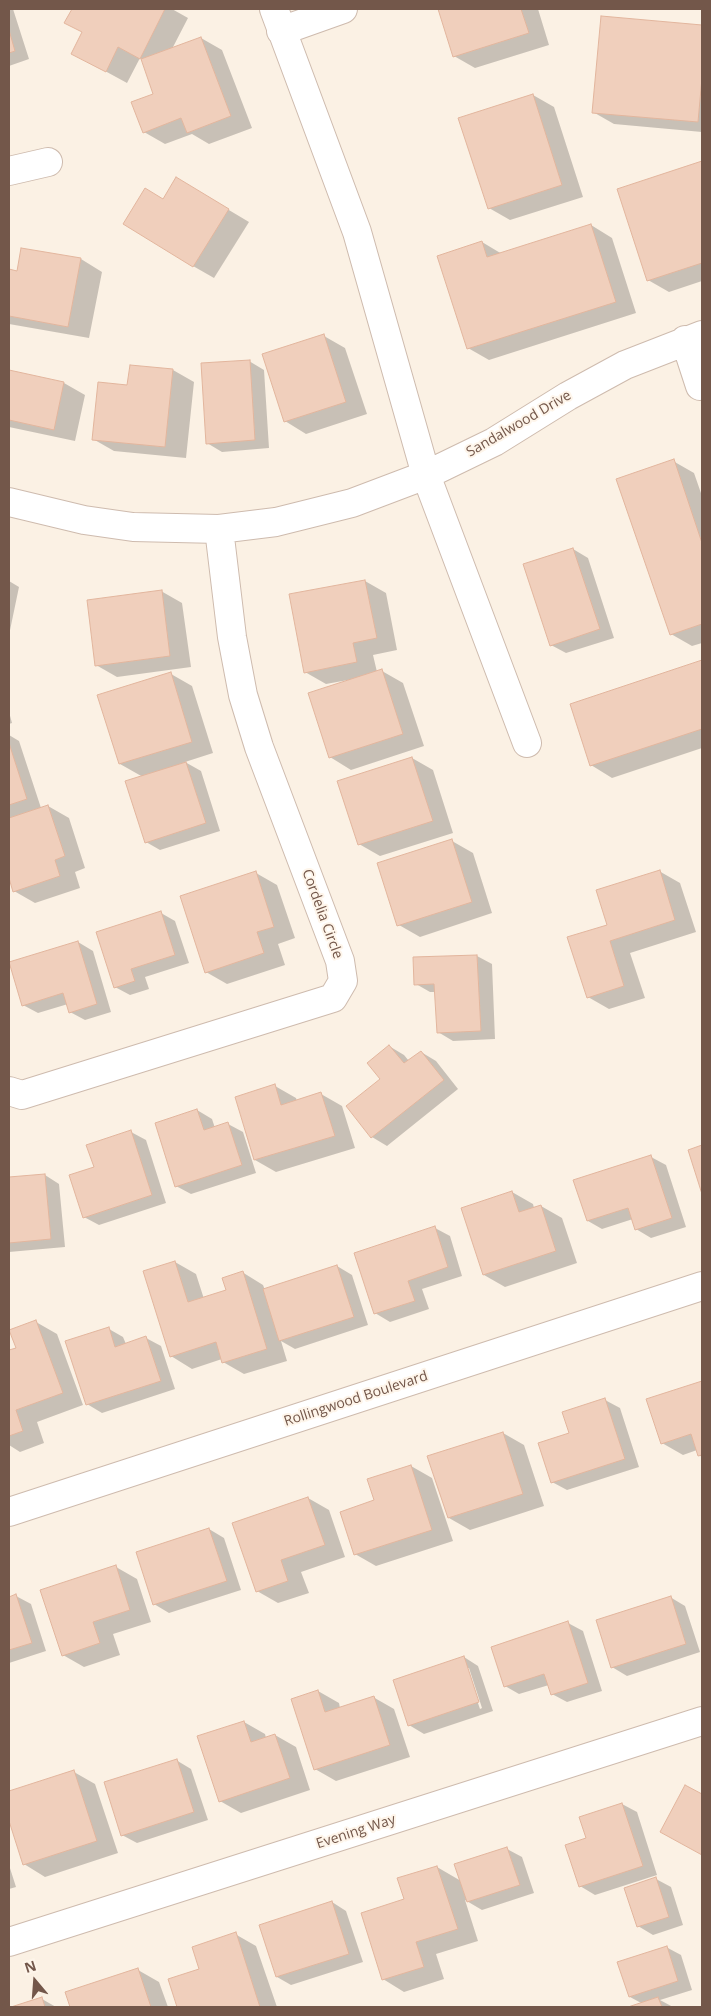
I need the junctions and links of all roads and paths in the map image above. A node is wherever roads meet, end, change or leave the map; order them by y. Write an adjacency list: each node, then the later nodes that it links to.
1 (343, 9): 2 (street)
2 (278, 20): 7 (street)
3 (48, 162): 4 (street)
4 (9, 170)
5 (694, 338): 6 (street); 7 (street, Sandalwood Drive)
6 (700, 386)
7 (426, 475): 9 (street, Sandalwood Drive); 10 (street)
8 (9, 502): 9 (street, Sandalwood Drive)
9 (220, 529): 11 (street, Cordelia Circle)
10 (527, 743)
11 (9, 1091)
12 (702, 1286): 13 (street, Rollingwood Boulevard)
13 (9, 1512)
14 (702, 1722): 15 (street, Evening Way)
15 (9, 1942)

